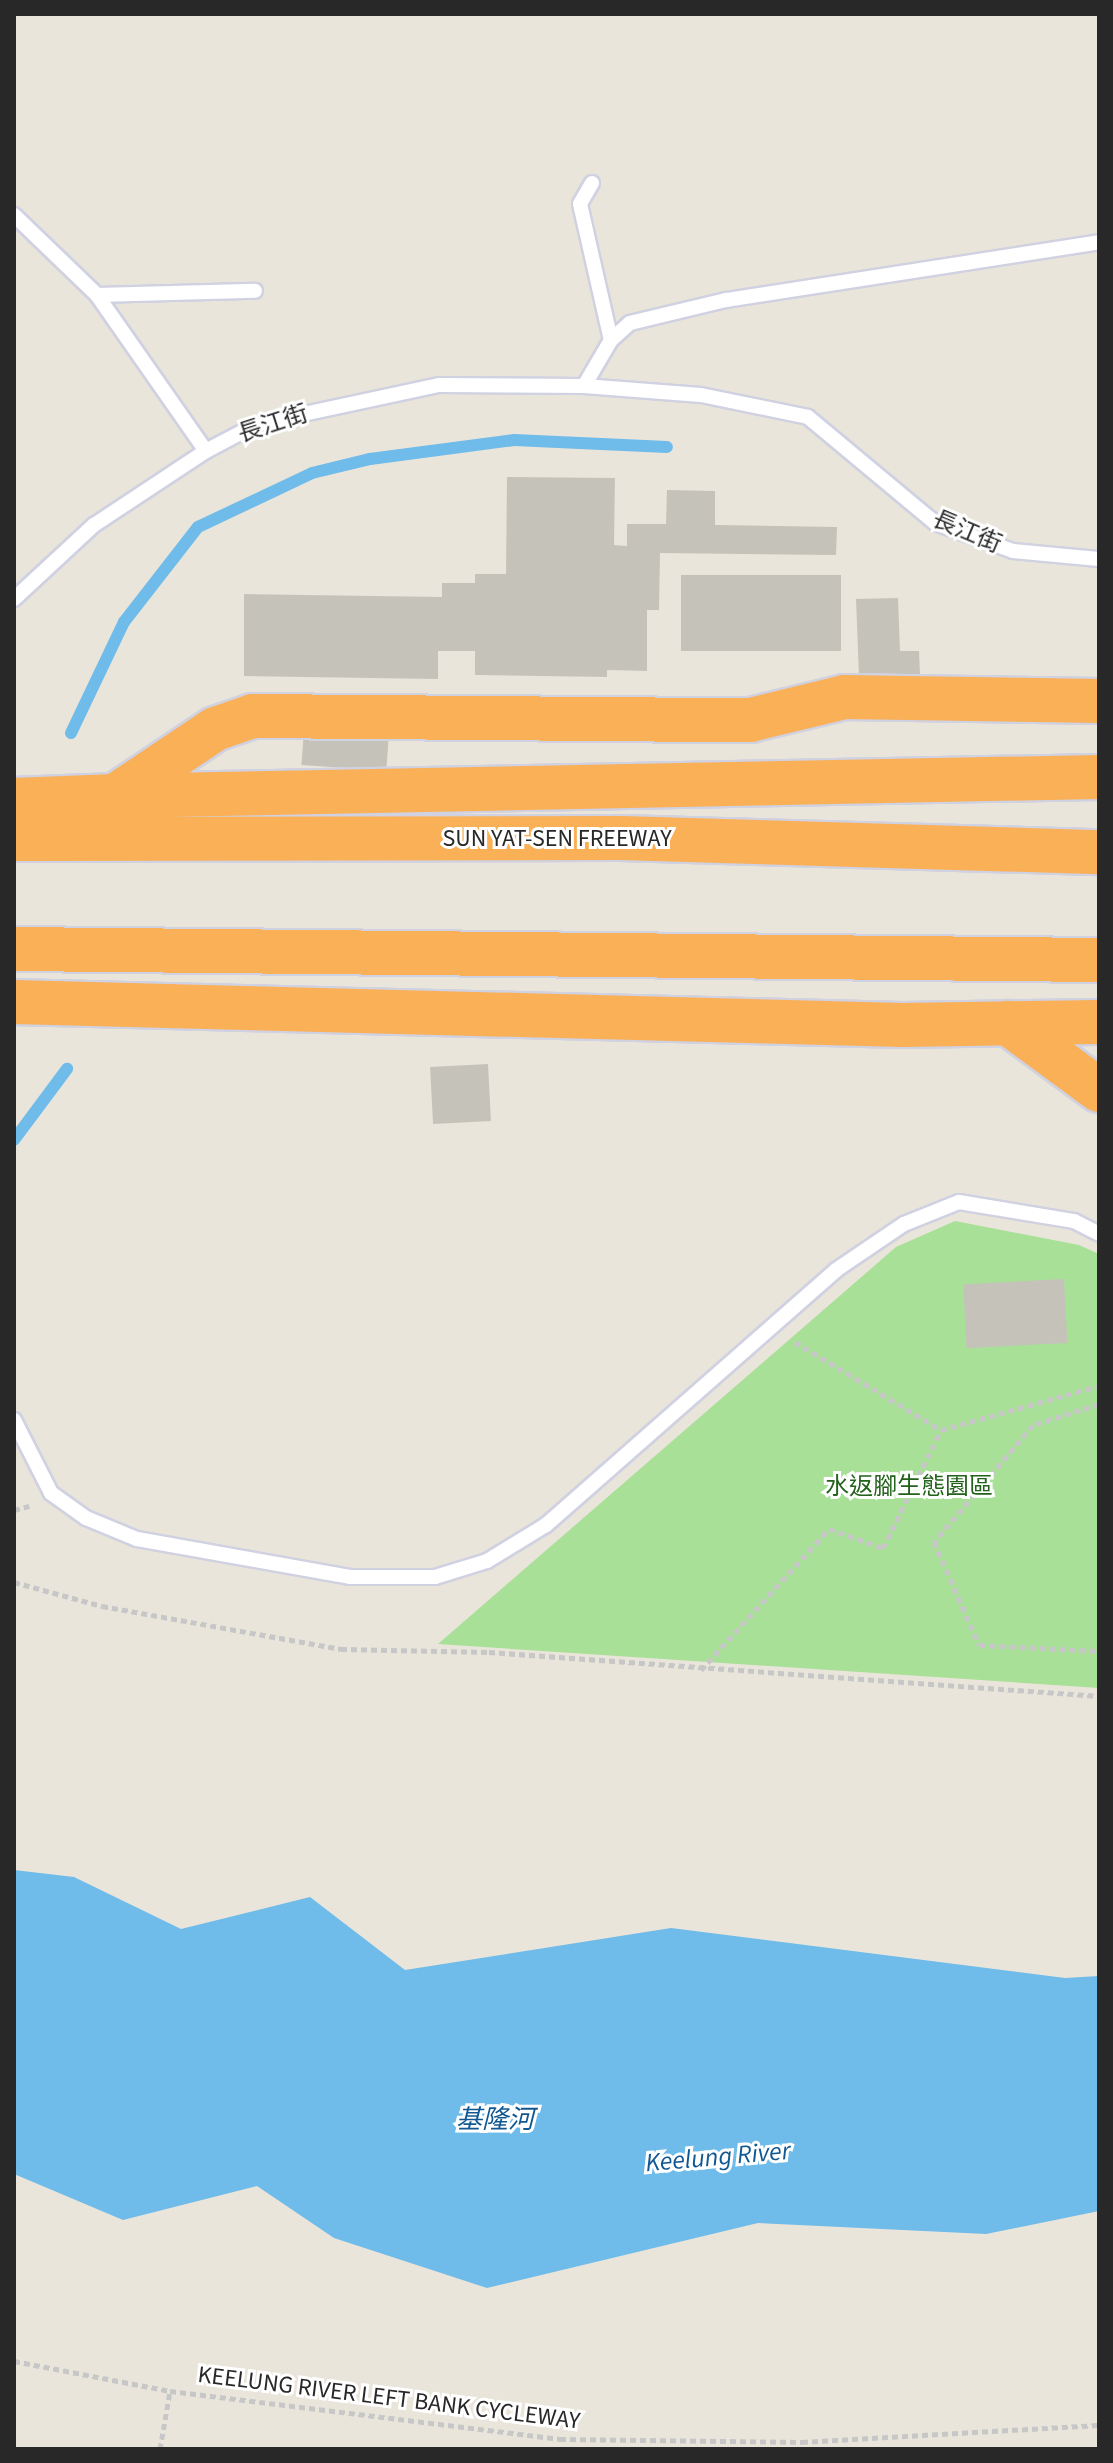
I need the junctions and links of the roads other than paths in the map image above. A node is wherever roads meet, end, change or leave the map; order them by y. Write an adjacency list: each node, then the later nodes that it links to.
1 (592, 183): 6 (lane)
2 (14, 215): 5 (lane)
3 (1099, 242): 6 (lane)
4 (255, 291): 5 (lane)
5 (97, 295): 8 (lane)
6 (611, 340): 7 (lane)
7 (584, 386): 8 (lane, 長江街); 9 (lane, 長江街)
8 (206, 451): 10 (lane, 長江街)
9 (1099, 559)
10 (14, 599)
11 (1099, 701): 13 (highway)
12 (1099, 777): 13 (highway)
13 (115, 796): 14 (highway)
14 (14, 800)
15 (14, 839): 16 (highway, SUN YAT-SEN FREEWAY)
16 (1099, 852)
17 (14, 949): 18 (highway)
18 (1099, 960)
19 (14, 1002): 21 (highway)
20 (1099, 1022): 21 (highway)
21 (1008, 1023): 22 (highway)
22 (1099, 1090)
23 (1099, 1234): 24 (lane)
24 (14, 1420)

